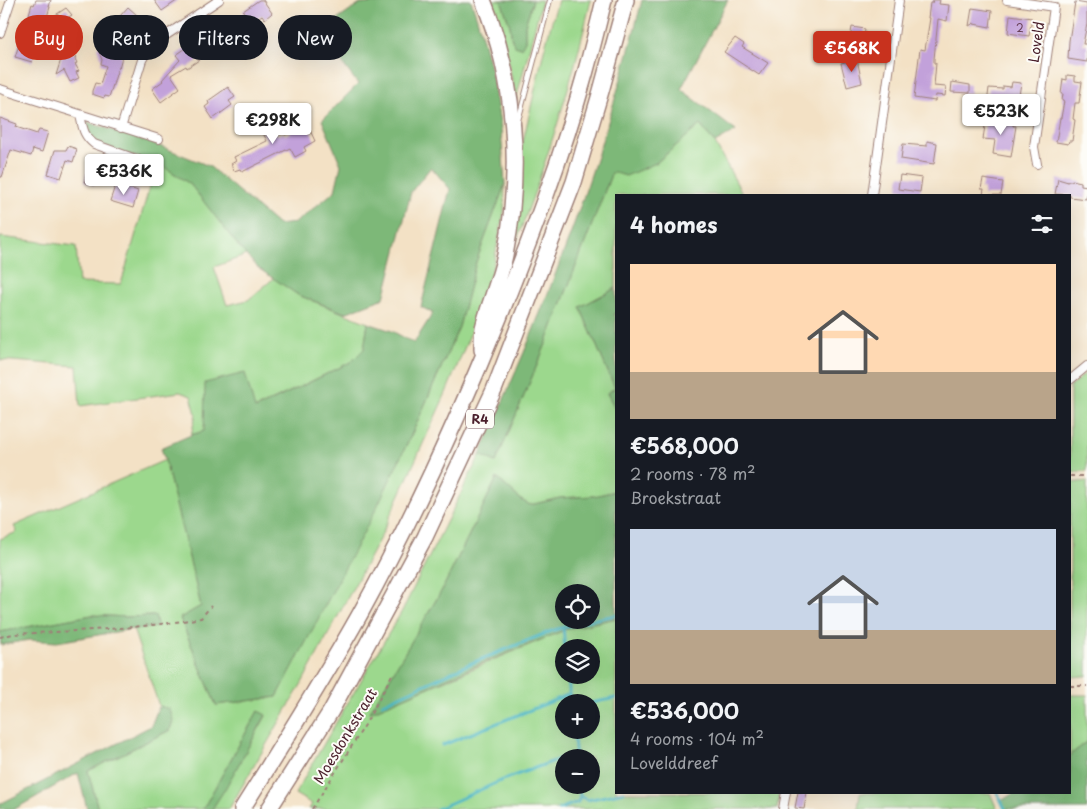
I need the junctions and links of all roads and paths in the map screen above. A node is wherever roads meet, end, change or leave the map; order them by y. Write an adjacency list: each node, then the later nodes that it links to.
1 (11, 0): 10 (street)
2 (219, 0): 13 (street)
3 (484, 0): 14 (highway)
4 (550, 0): 14 (lane)
5 (604, 0): 19 (highway, R4)
6 (626, 0): 31 (highway, R4)
7 (899, 0): 18 (street)
8 (1007, 0): 9 (street, Loveld)
9 (1030, 2): 17 (street, Loveld)
10 (0, 33)
11 (0, 89): 12 (street)
12 (80, 115): 13 (street); 16 (street)
13 (120, 128): 15 (street)
14 (514, 131): 19 (highway)
15 (160, 139)
16 (150, 164)
17 (1037, 164)
18 (872, 194)
19 (482, 360): 30 (highway, R4)
20 (1087, 366): 21 (street)
21 (1071, 379)
22 (1071, 476): 23 (path)
23 (1087, 476)
24 (211, 606): 25 (path)
25 (0, 637)
26 (393, 673): 32 (path, Moesdonkstraat)
27 (1071, 686): 28 (path)
28 (1087, 686)
29 (786, 794): 33 (street)
30 (242, 809)
31 (269, 809)
32 (312, 809)
33 (783, 809)

